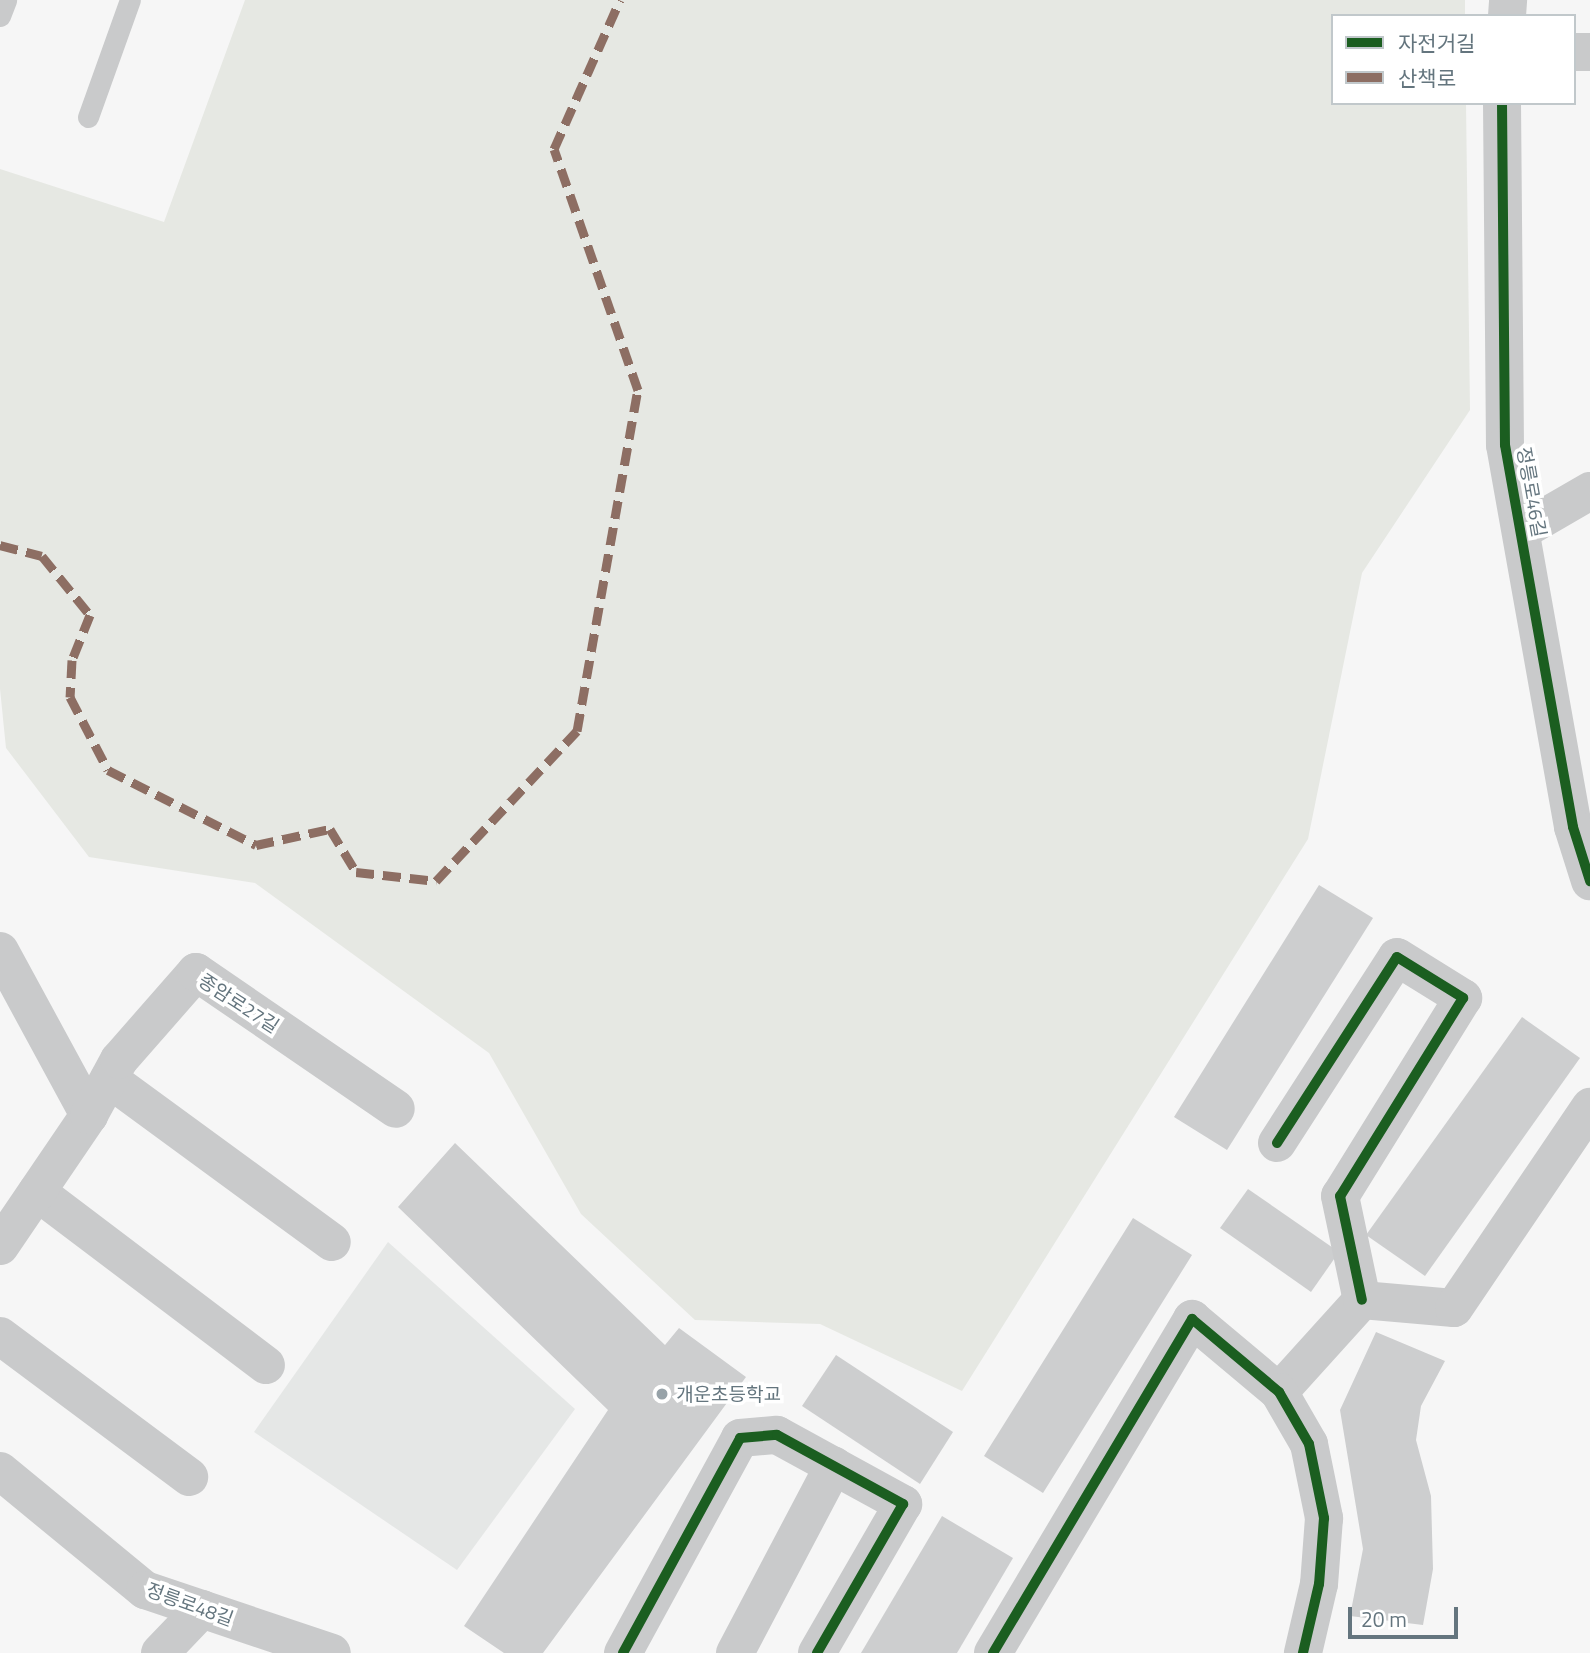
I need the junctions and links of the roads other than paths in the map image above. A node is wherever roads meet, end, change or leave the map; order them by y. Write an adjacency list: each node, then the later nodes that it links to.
1 (6, 0): 3 (lane)
2 (130, 0): 5 (lane)
3 (0, 16)
4 (1502, 105): 7 (street, 정릉로46길)
5 (88, 117)
6 (1590, 491): 7 (street)
7 (1521, 531): 8 (street, 정릉로46길)
8 (1590, 881)
9 (0, 951): 13 (street)
10 (108, 1079): 12 (street, 종암로27길); 13 (street, 종암로27길); 16 (street)
11 (1590, 1107): 18 (street)
12 (396, 1110)
13 (89, 1115): 15 (street, 종암로27길)
14 (1277, 1143): 18 (street)
15 (37, 1192): 17 (street, 종암로27길); 20 (street)
16 (332, 1242)
17 (0, 1246)
18 (1362, 1300): 21 (street)
19 (0, 1336): 24 (street)
20 (266, 1365)
21 (1279, 1392): 31 (street); 32 (street)
22 (834, 1465): 28 (street); 29 (street); 30 (street)
23 (0, 1471): 25 (street, 정릉로48길)
24 (189, 1477)
25 (202, 1609): 26 (street); 27 (street, 정릉로48길)
26 (160, 1653)
27 (332, 1653)
28 (623, 1653)
29 (735, 1653)
30 (817, 1653)
31 (993, 1653)
32 (1303, 1653)

